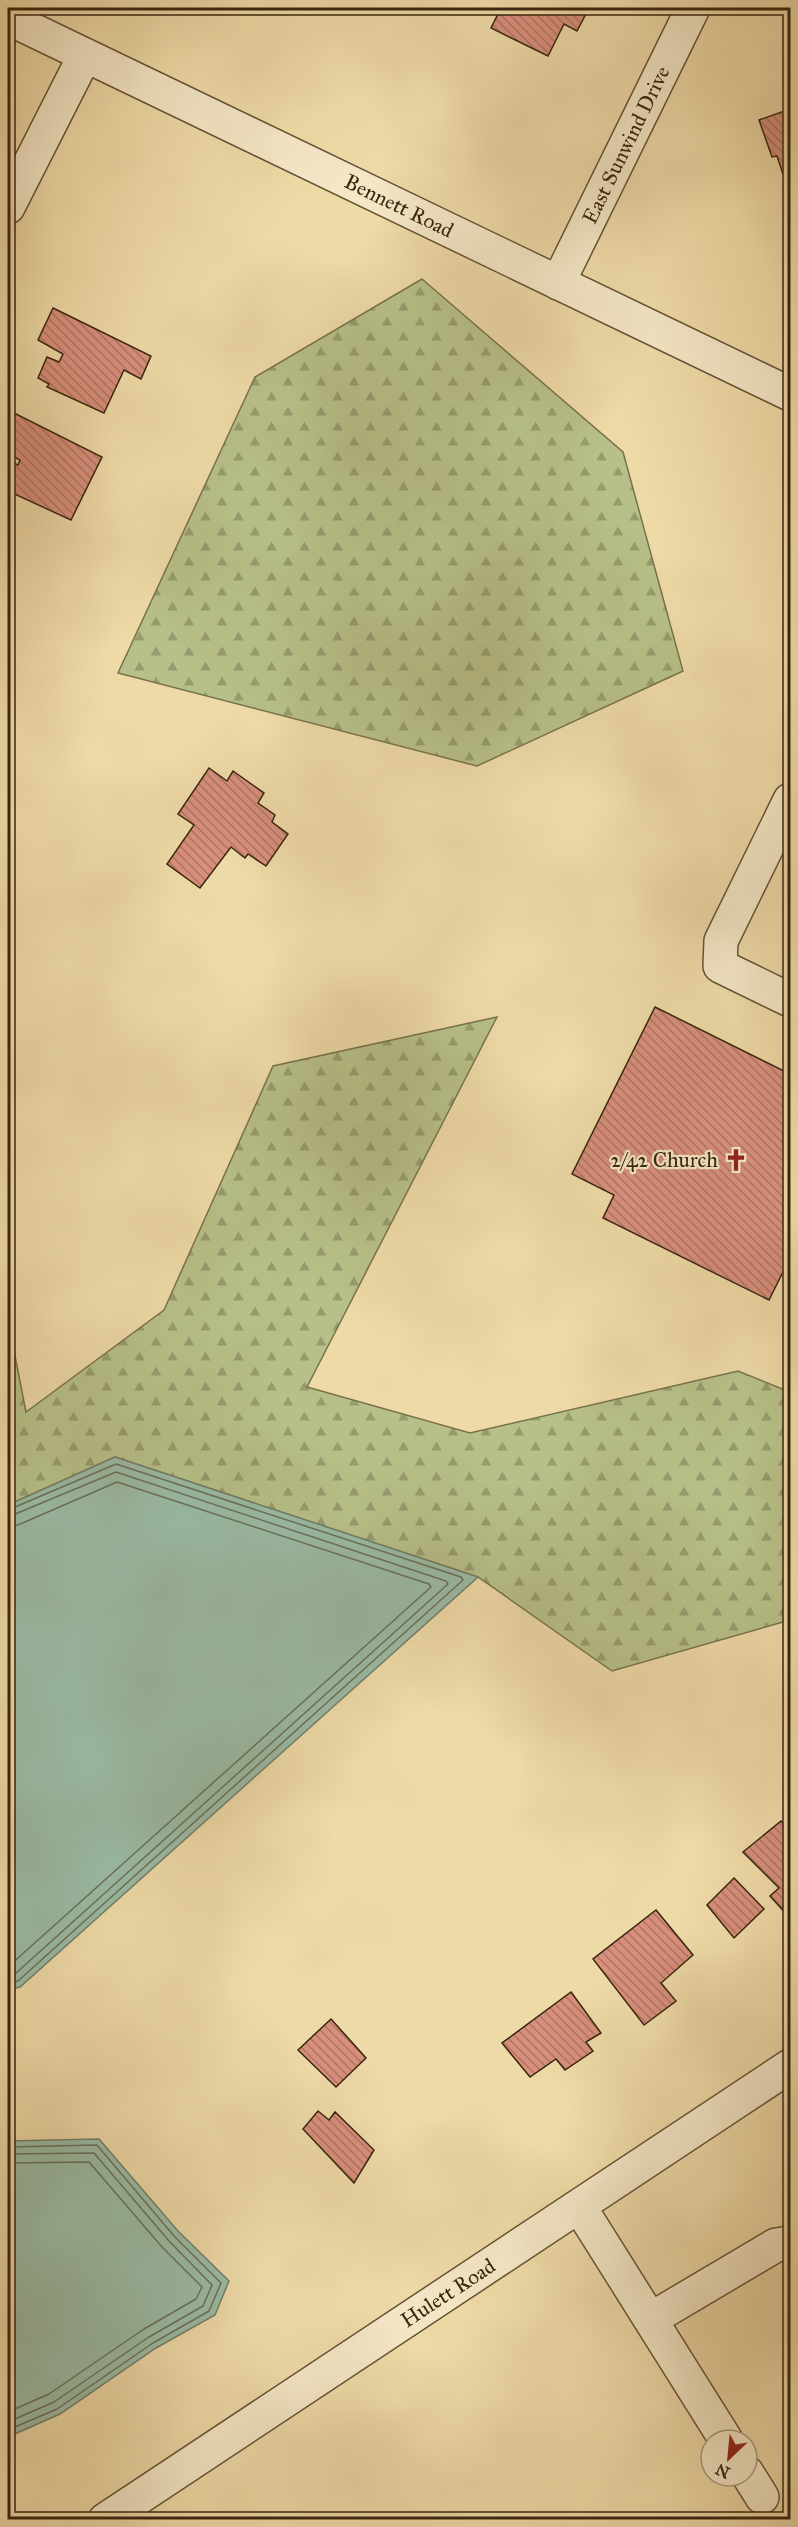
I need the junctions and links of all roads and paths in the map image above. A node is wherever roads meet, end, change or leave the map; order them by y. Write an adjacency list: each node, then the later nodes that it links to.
1 (693, 8): 5 (street, East Sunwind Drive)
2 (8, 18): 3 (street, Bennett Road)
3 (85, 55): 4 (street); 5 (street, Bennett Road)
4 (8, 207)
5 (558, 283): 6 (street, Bennett Road)
6 (790, 394)
7 (790, 800): 8 (street)
8 (790, 1000)
9 (790, 2066): 10 (street, Hulett Road)
10 (579, 2206): 12 (street); 14 (street, Hulett Road)
11 (790, 2243): 12 (street)
12 (651, 2319): 13 (street)
13 (719, 2428)
14 (105, 2520)

